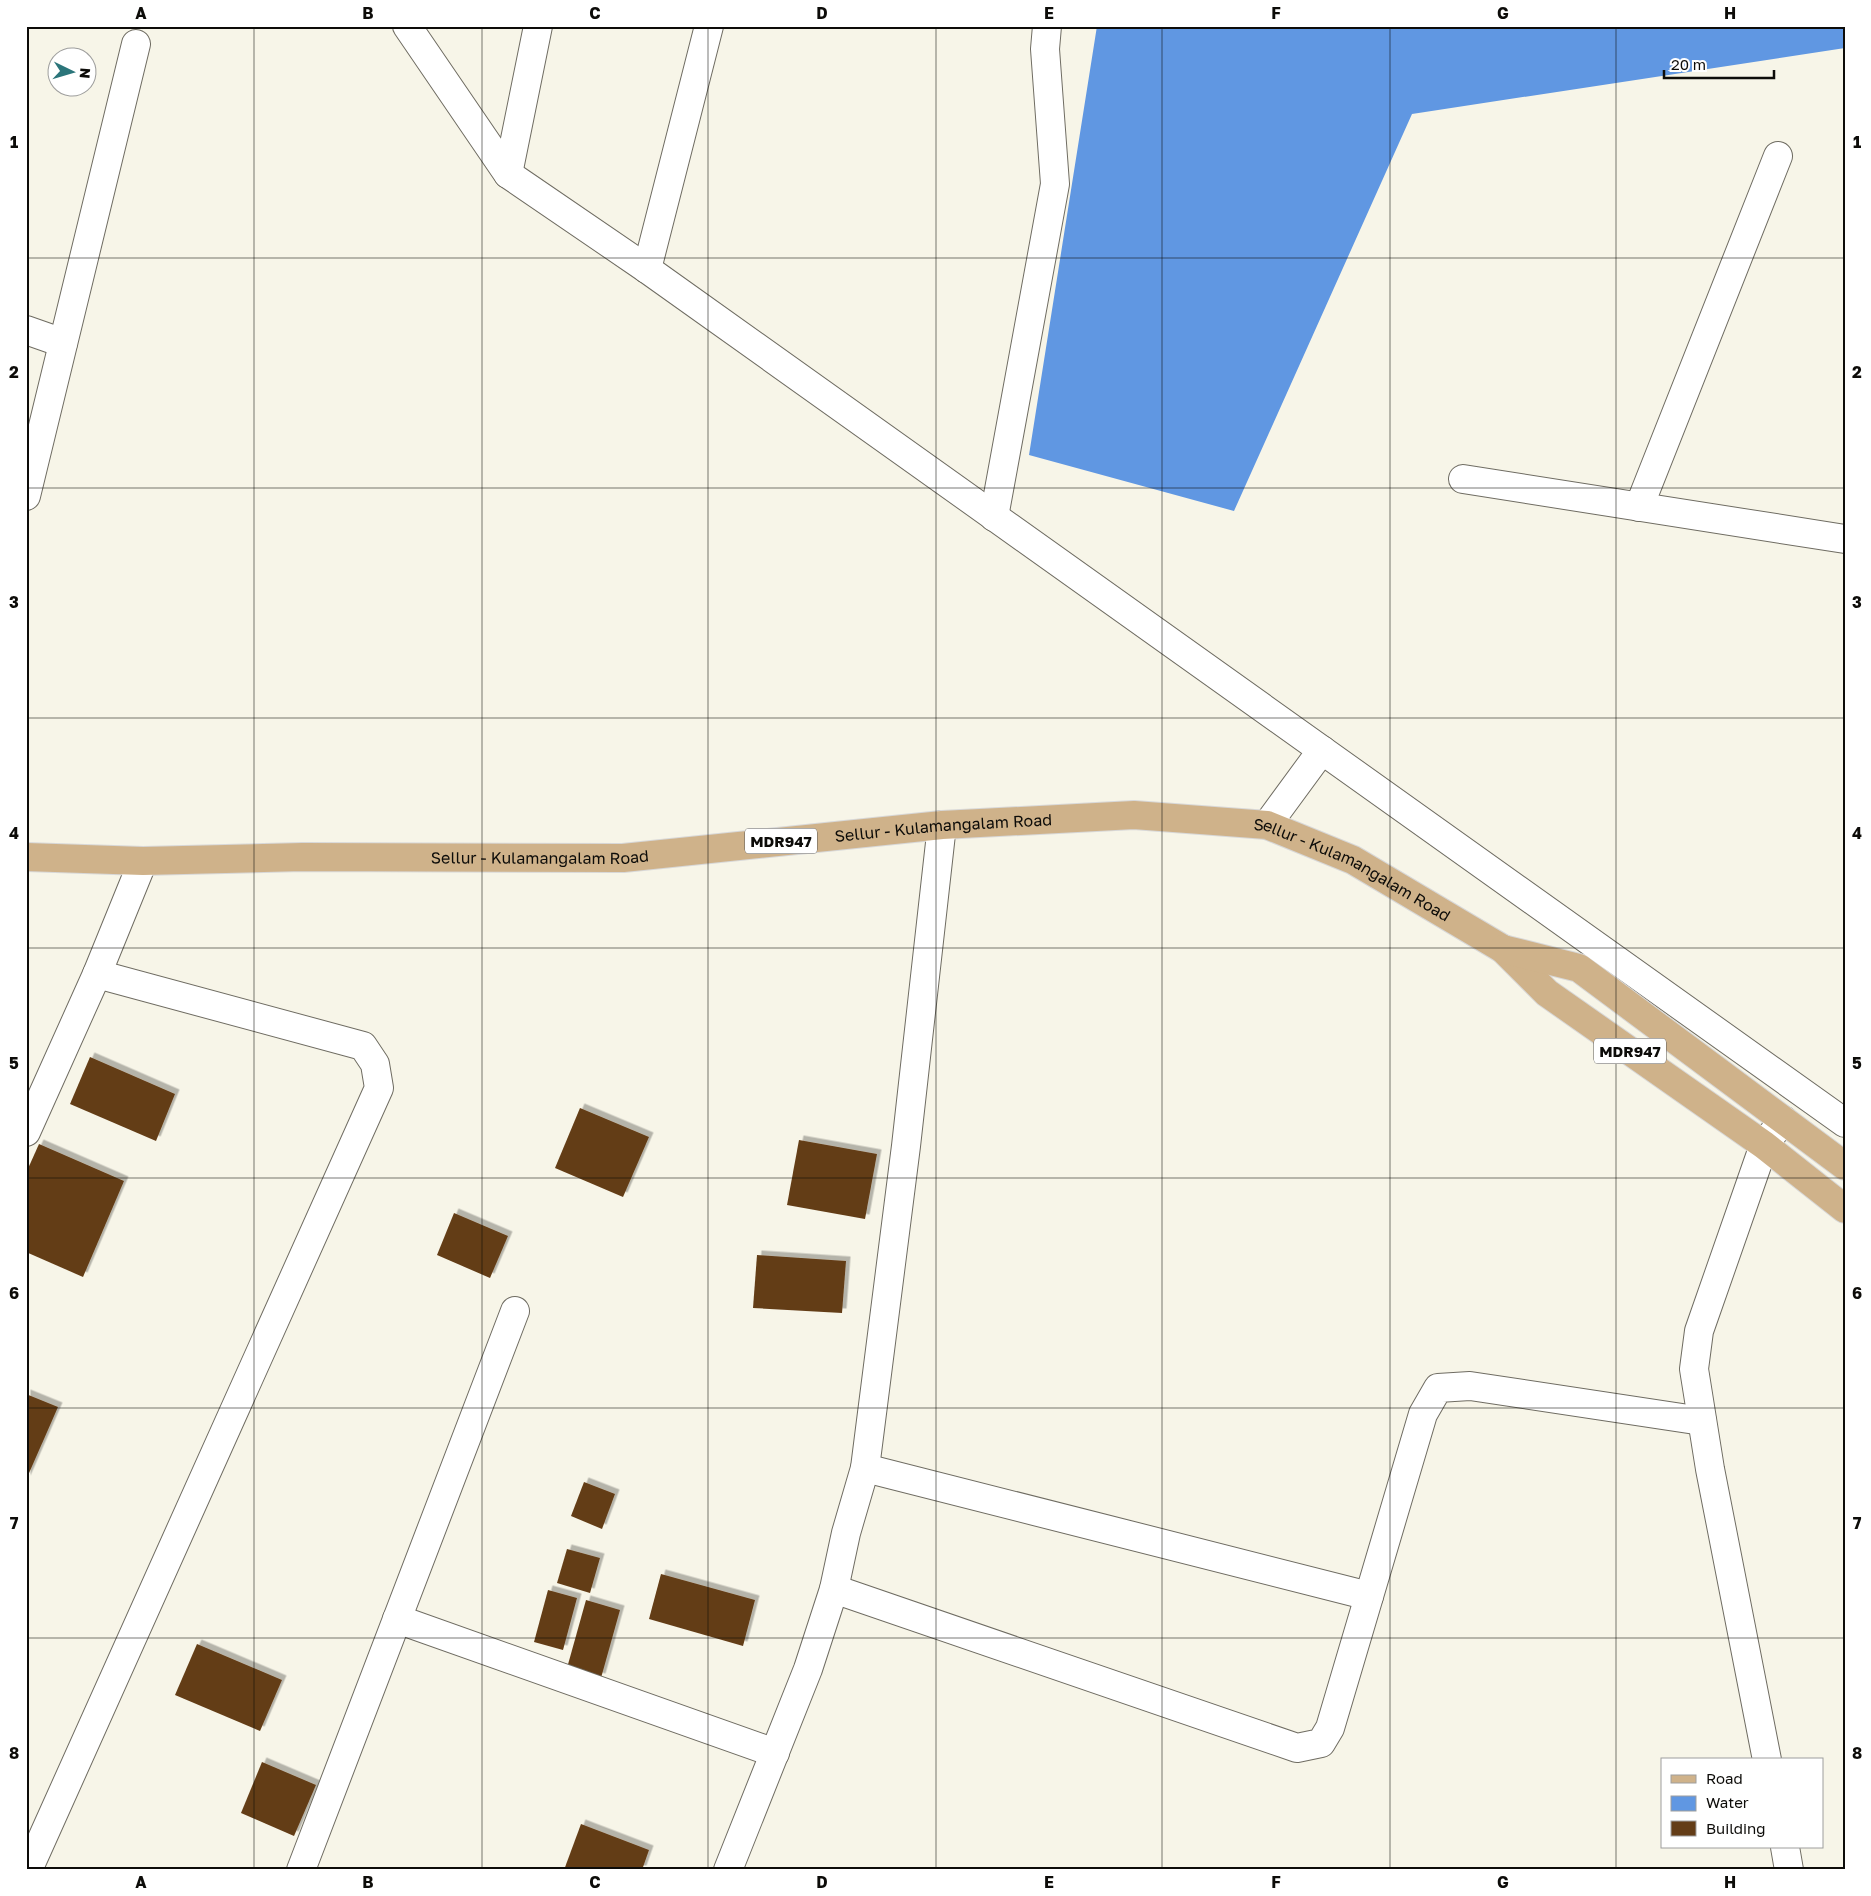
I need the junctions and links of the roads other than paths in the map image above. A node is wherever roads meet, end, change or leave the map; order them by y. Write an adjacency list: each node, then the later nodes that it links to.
1 (407, 26): 7 (street)
2 (538, 26): 7 (street)
3 (709, 26): 8 (street)
4 (1047, 26): 14 (street)
5 (136, 44): 10 (street)
6 (1778, 156): 13 (street)
7 (508, 174): 8 (street)
8 (647, 269): 14 (street)
9 (26, 330): 10 (street)
10 (63, 344): 12 (street)
11 (1463, 479): 13 (street)
12 (26, 496)
13 (1639, 507): 15 (street)
14 (994, 516): 16 (street)
15 (1843, 536)
16 (1322, 750): 18 (street); 24 (street)
17 (942, 825): 18 (main road, Sellur - Kulamangalam Road / MDR947); 20 (main road, Sellur - Kulamangalam Road / MDR947); 31 (street)
18 (1267, 825): 21 (main road, Sellur - Kulamangalam Road / MDR947)
19 (26, 858): 20 (main road, Sellur - Kulamangalam Road / MDR947)
20 (143, 861): 22 (street)
21 (1503, 949): 23 (main road); 26 (main road, Sellur - Kulamangalam Road / MDR947)
22 (97, 974): 25 (street); 38 (street)
23 (1783, 1120): 26 (street); 27 (main road)
24 (1845, 1123)
25 (26, 1132)
26 (1764, 1145): 28 (main road, Sellur - Kulamangalam Road); 30 (street)
27 (1845, 1166)
28 (1845, 1209)
29 (515, 1311): 34 (street)
30 (1702, 1421): 33 (street); 36 (street)
31 (865, 1468): 32 (street); 33 (street)
32 (834, 1589): 33 (street); 35 (street)
33 (1369, 1596)
34 (397, 1619): 35 (street); 39 (street)
35 (775, 1753): 40 (street)
36 (1767, 1758)
37 (1784, 1848): 41 (street)
38 (28, 1870)
39 (301, 1870)
40 (728, 1870)
41 (1789, 1870)

